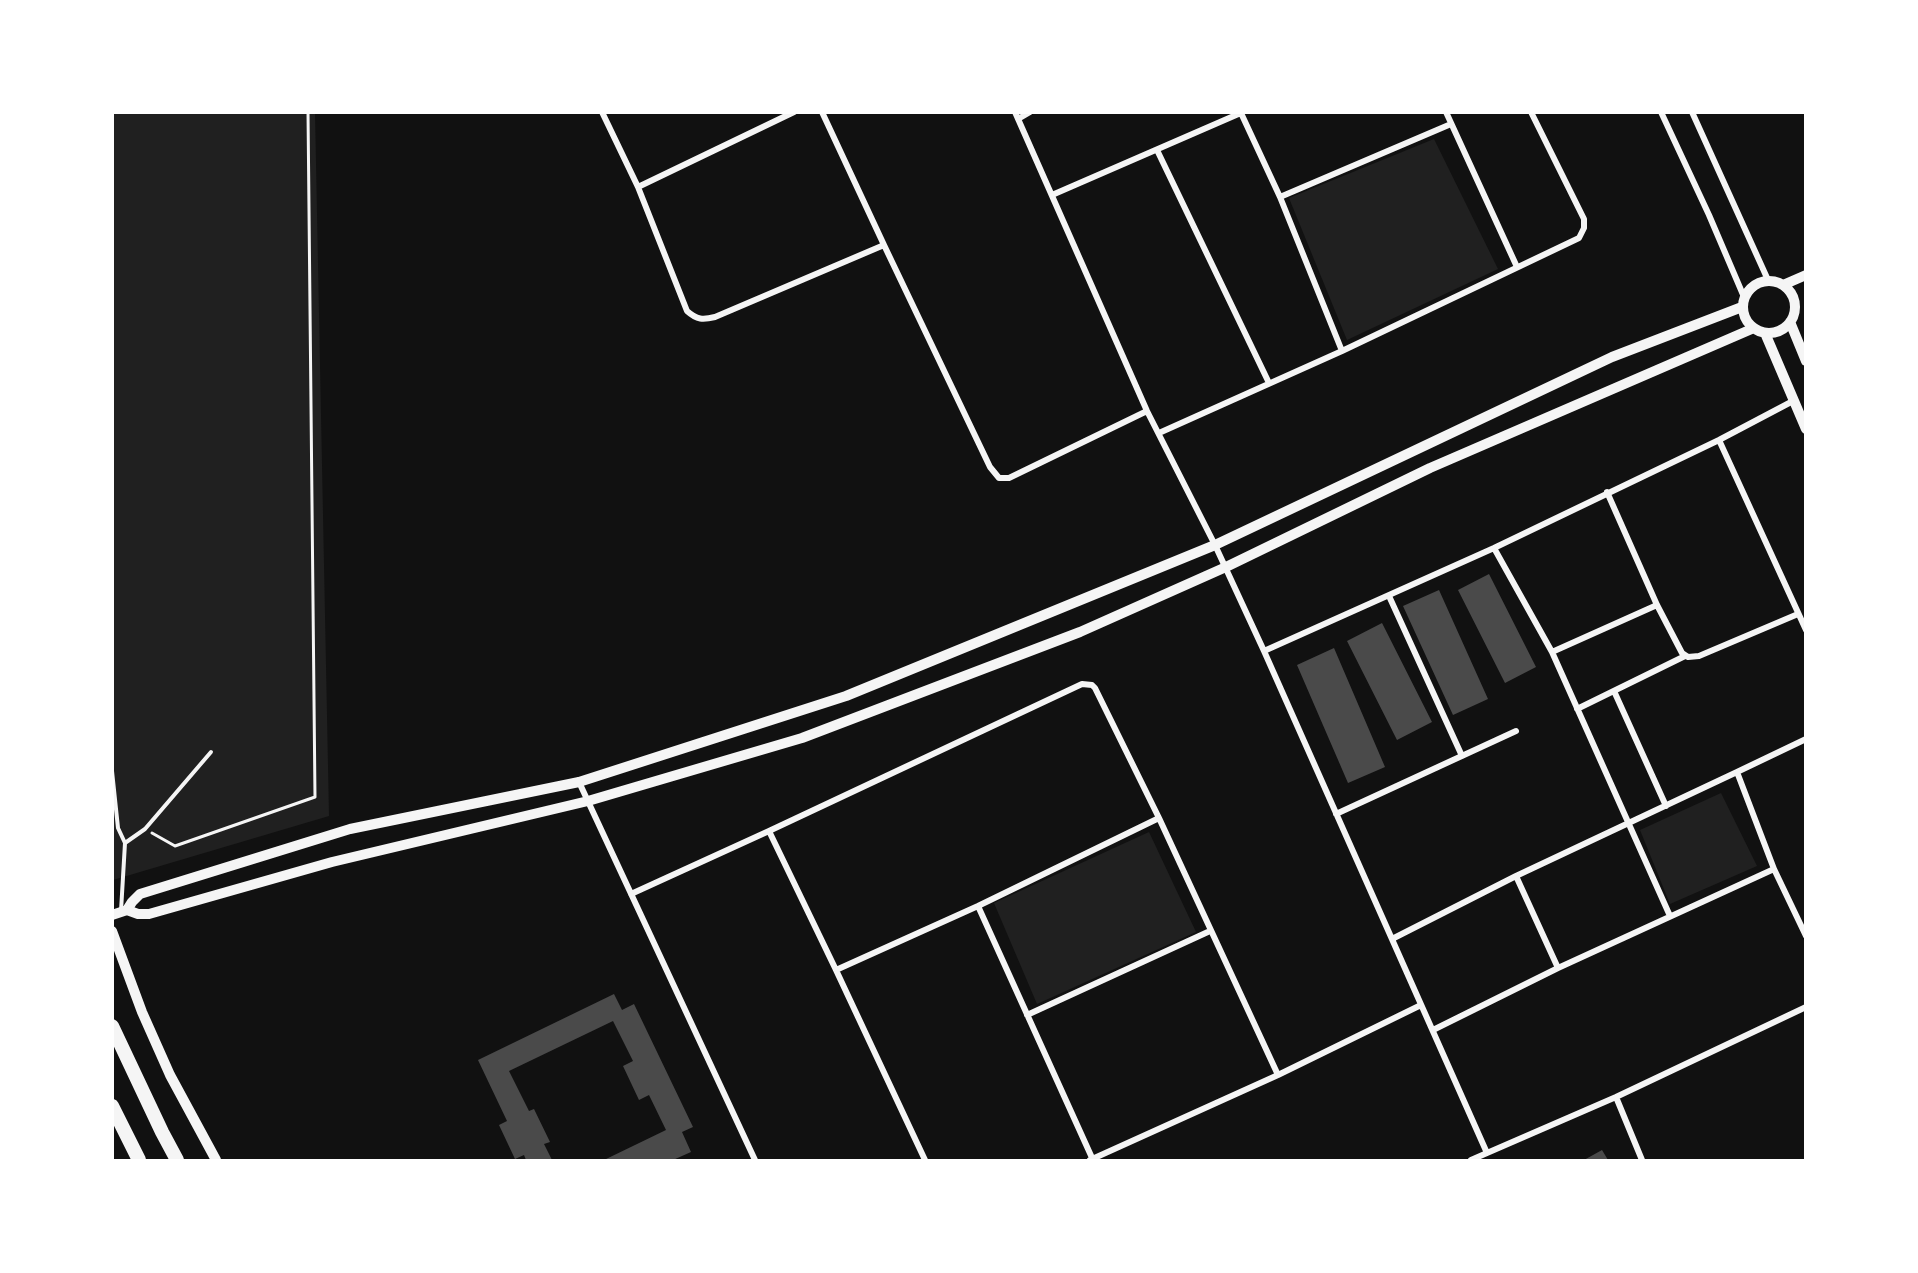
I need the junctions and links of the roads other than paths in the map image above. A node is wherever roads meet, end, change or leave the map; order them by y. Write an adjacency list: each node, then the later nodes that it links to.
1 (602, 112): 13 (street)
2 (794, 112): 13 (street)
3 (822, 112): 16 (street)
4 (1030, 112): 10 (street)
5 (1446, 112): 11 (street)
6 (1530, 112): 17 (street)
7 (1661, 112): 21 (street)
8 (1692, 112): 19 (street)
9 (1242, 113): 12 (street); 15 (street)
10 (1016, 116): 14 (street)
11 (1451, 124): 15 (street); 17 (street)
12 (1157, 150): 14 (street); 28 (street)
13 (638, 187): 16 (street)
14 (1052, 195): 30 (street)
15 (1280, 197): 26 (street)
16 (884, 245): 30 (street)
17 (1517, 267): 26 (street)
18 (1806, 275): 20 (street)
19 (1768, 280): 20 (street); 21 (street)
20 (1784, 285): 22 (street)
21 (1743, 302): 24 (street); 35 (street)
22 (1800, 304): 23 (street)
23 (1790, 322): 25 (street); 27 (street)
24 (1754, 328): 25 (street); 37 (street)
25 (1765, 333): 29 (street)
26 (1342, 351): 28 (street)
27 (1806, 361)
28 (1269, 383): 32 (street)
29 (1793, 401): 31 (street); 33 (street)
30 (1147, 411): 32 (street)
31 (1806, 429)
32 (1159, 433): 35 (street)
33 (1719, 440): 34 (street); 40 (street)
34 (1606, 492): 36 (street); 39 (street)
35 (1215, 545): 37 (street); 53 (street)
36 (1494, 548): 38 (street); 43 (street)
37 (1226, 567): 42 (street); 54 (street)
38 (1389, 596): 42 (street); 50 (street)
39 (1657, 605): 43 (street); 44 (street)
40 (1798, 614): 41 (street); 44 (street)
41 (1806, 630)
42 (1264, 651): 56 (street)
43 (1552, 652): 46 (street)
44 (1685, 656): 45 (street)
45 (1614, 691): 46 (street); 55 (street)
46 (1577, 710): 58 (street)
47 (1516, 731): 50 (street)
48 (1806, 739): 52 (street)
49 (211, 752): 60 (lane)
50 (1462, 756): 56 (street)
51 (112, 771): 60 (lane)
52 (1737, 772): 55 (street); 61 (street)
53 (579, 782): 54 (street); 65 (street)
54 (588, 801): 63 (street); 65 (street)
55 (1666, 806): 58 (street)
56 (1336, 814): 70 (street)
57 (1159, 818): 59 (street); 64 (street); 68 (street)
58 (1629, 824): 62 (street); 66 (street)
59 (769, 831): 63 (street); 72 (street)
60 (125, 843): 65 (lane)
61 (1774, 870): 66 (street); 69 (street)
62 (1516, 876): 70 (street); 71 (street)
63 (631, 894): 86 (street)
64 (978, 906): 72 (street); 75 (street)
65 (120, 912)
66 (1670, 916): 71 (street)
67 (112, 931): 85 (street)
68 (1210, 931): 75 (street); 78 (street)
69 (1806, 936)
70 (1392, 939): 73 (street)
71 (1558, 968): 77 (street)
72 (836, 970): 87 (street)
73 (1421, 1005): 77 (street); 78 (street)
74 (1806, 1007): 79 (street)
75 (1027, 1015): 82 (street)
76 (112, 1026): 84 (highway)
77 (1433, 1030): 81 (street)
78 (1278, 1075): 82 (street)
79 (1616, 1097): 81 (street); 89 (street)
80 (112, 1106): 83 (highway)
81 (1487, 1153): 88 (street)
82 (1092, 1160)
83 (139, 1161)
84 (177, 1161)
85 (216, 1161)
86 (755, 1161)
87 (925, 1161)
88 (1471, 1161)
89 (1642, 1161)

